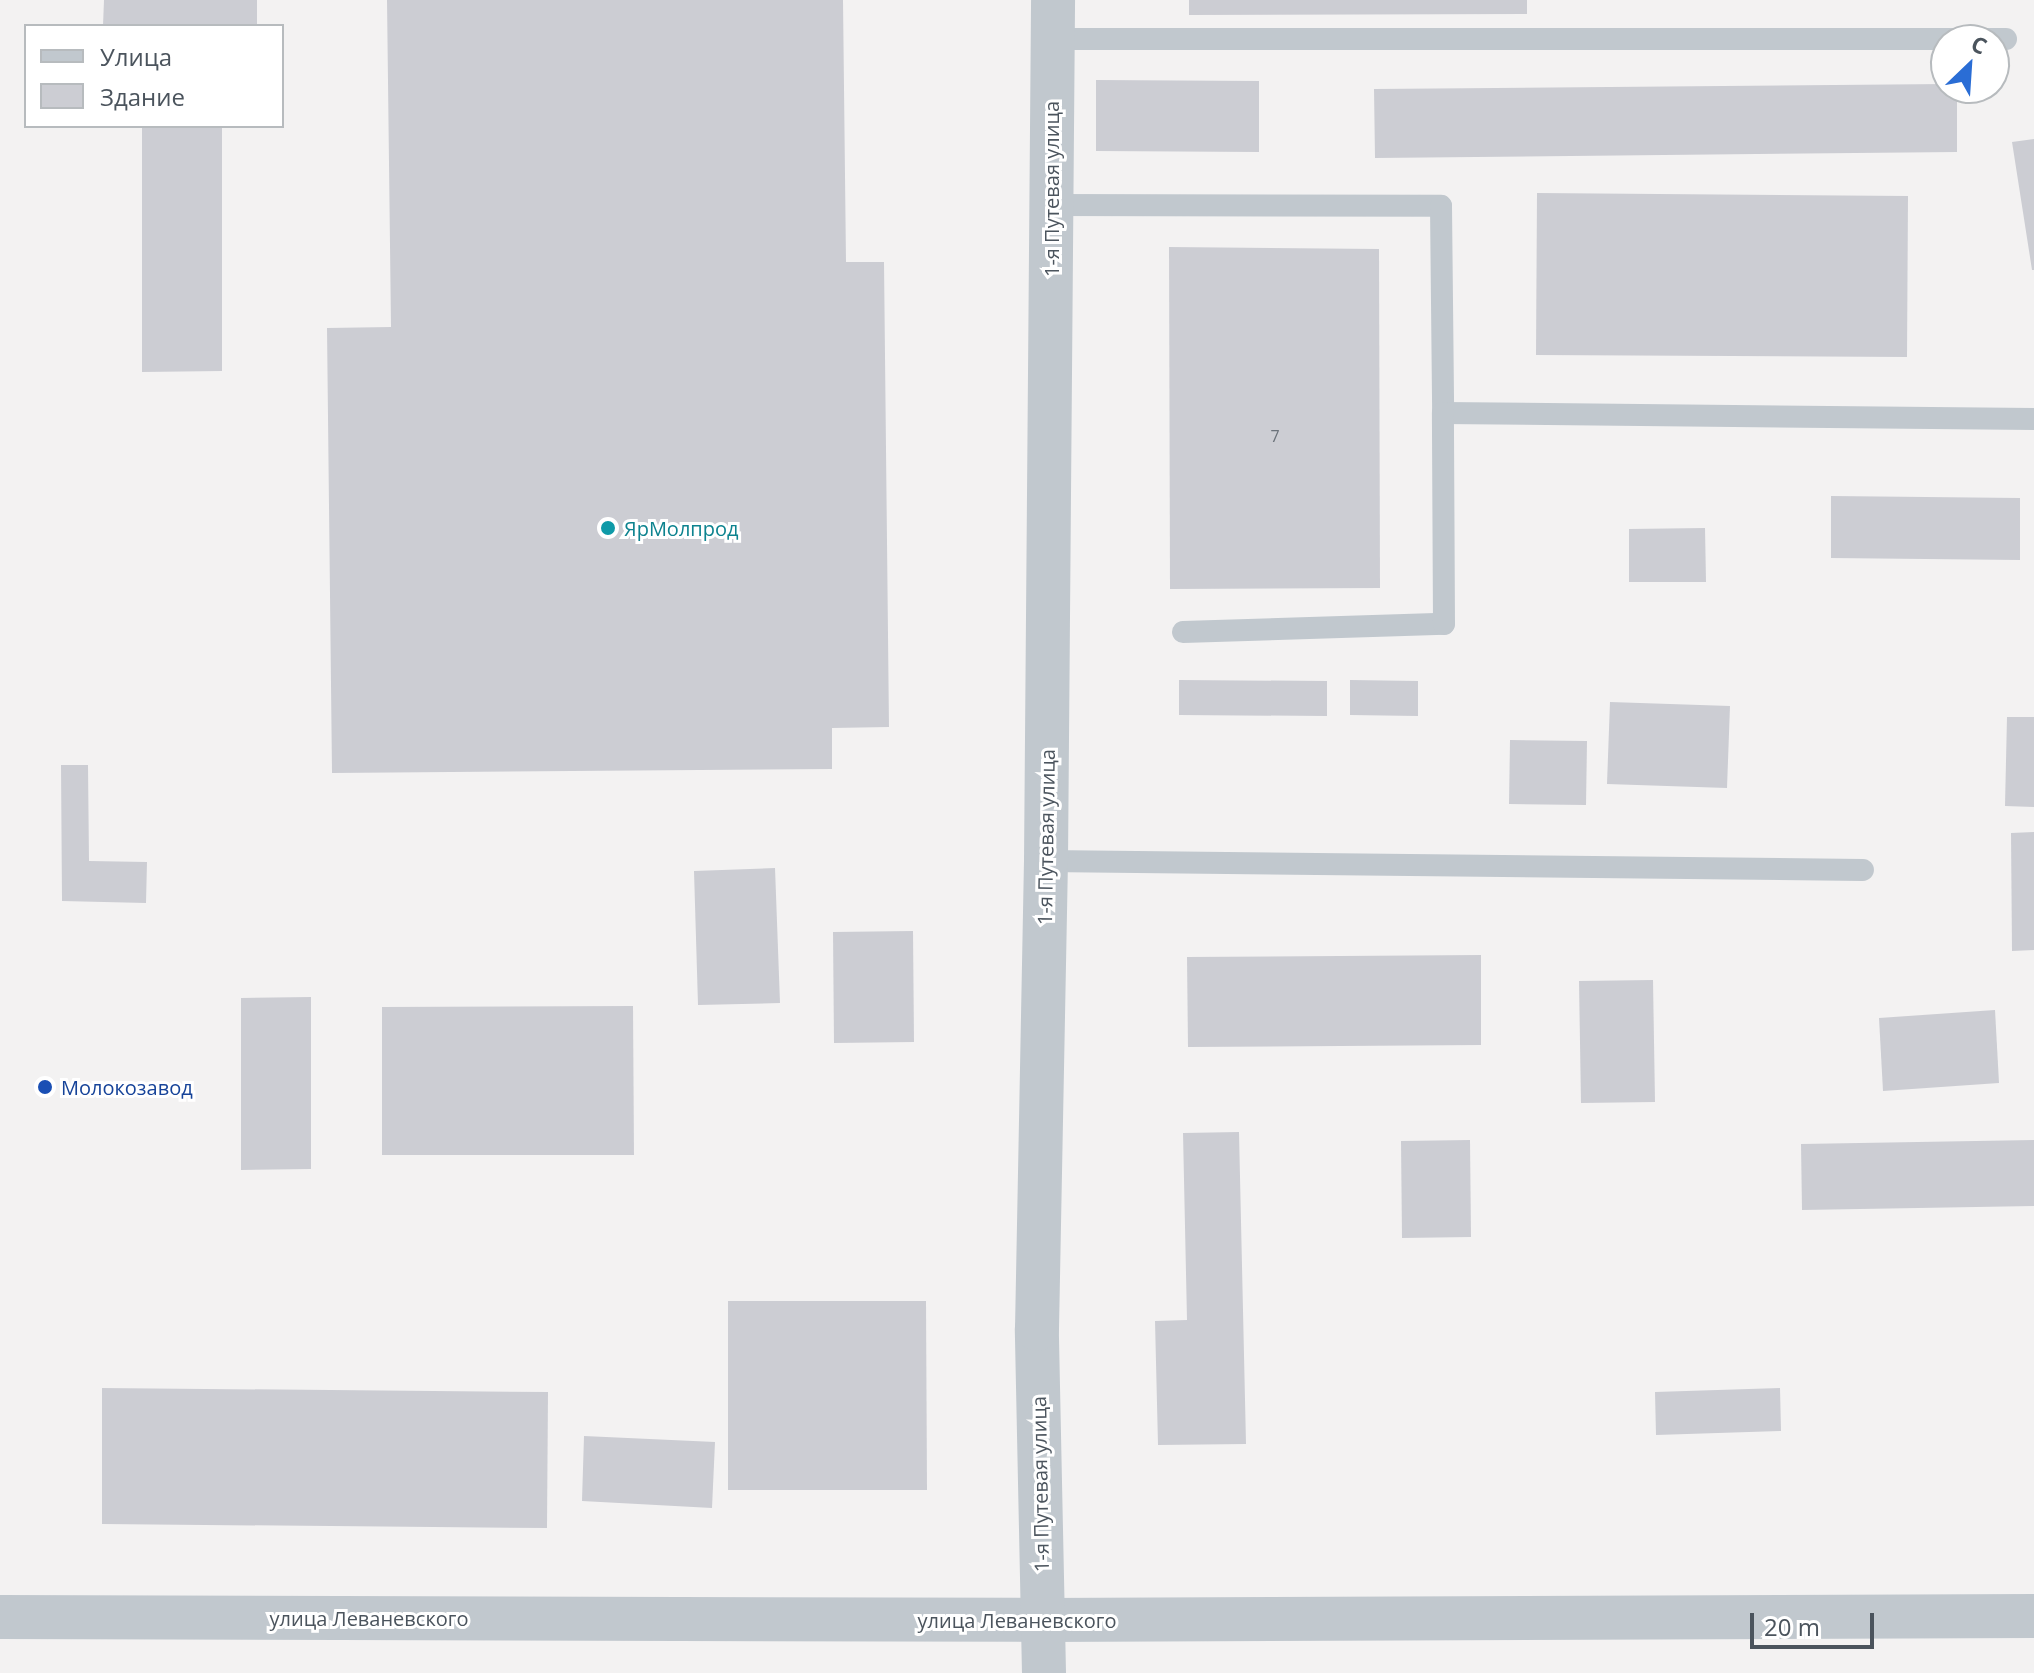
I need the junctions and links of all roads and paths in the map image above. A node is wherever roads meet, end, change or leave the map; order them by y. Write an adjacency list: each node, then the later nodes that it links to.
1 (1052, 20): 2 (lane); 3 (street, 1-я Путевая улица)
2 (1930, 37)
3 (1051, 205): 4 (lane); 7 (street, 1-я Путевая улица)
4 (1443, 413): 5 (lane); 6 (lane)
5 (2034, 419)
6 (1183, 632)
7 (1046, 861): 8 (lane); 11 (street, 1-я Путевая улица)
8 (1863, 870)
9 (2034, 1616): 11 (street, улица Леваневского)
10 (0, 1617): 11 (street, улица Леваневского)
11 (1043, 1620): 12 (street, 1-я Путевая улица)
12 (1044, 1673)

